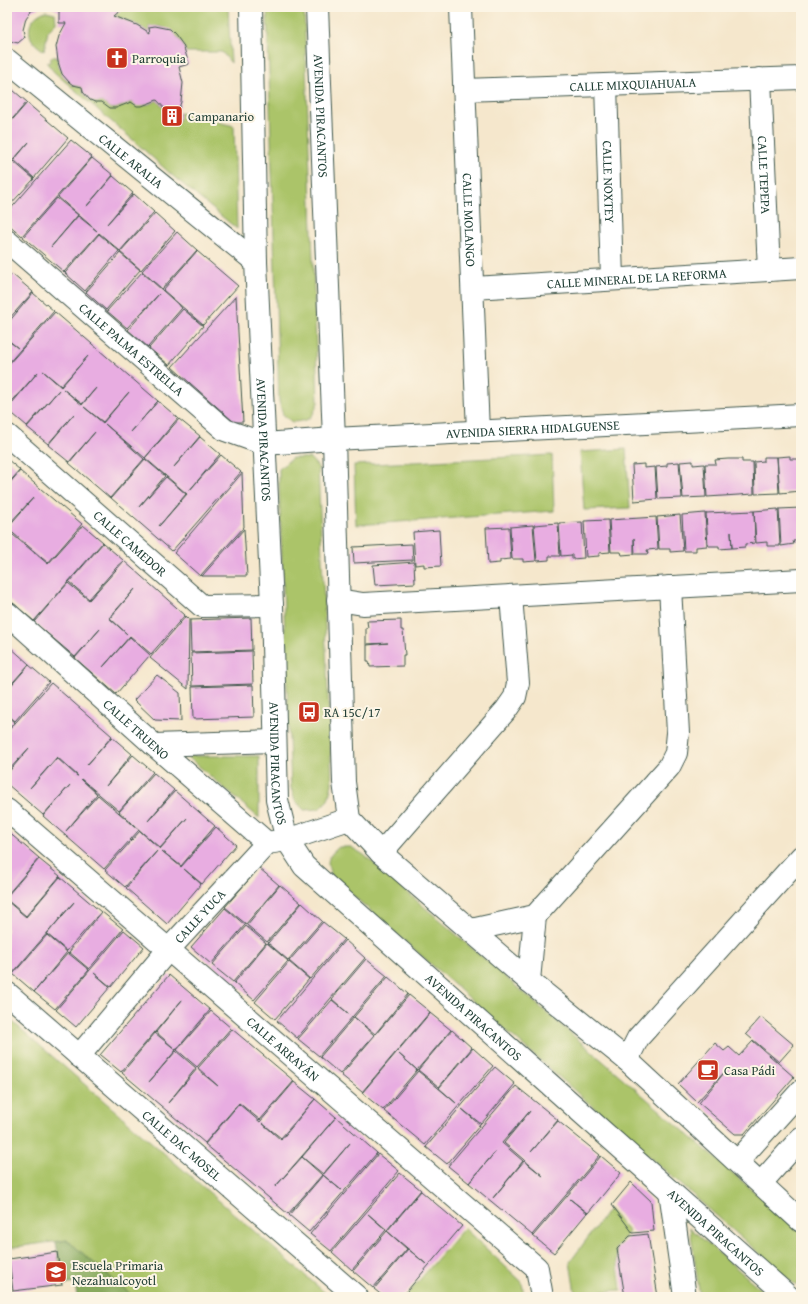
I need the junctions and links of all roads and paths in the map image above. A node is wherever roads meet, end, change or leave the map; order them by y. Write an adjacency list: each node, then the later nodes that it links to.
1 (251, 7): 10 (street, AVENIDA PIRACANTOS)
2 (317, 7): 18 (street, AVENIDA PIRACANTOS)
3 (460, 7): 8 (street, CALLE MOLANGO)
4 (7, 60): 10 (street, CALLE ARALIA)
5 (801, 78): 6 (street, CALLE MIXQUIAHUALA)
6 (760, 79): 7 (street, CALLE MIXQUIAHUALA); 12 (street, CALLE TEPEPA)
7 (606, 85): 8 (street, CALLE MIXQUIAHUALA); 13 (street, CALLE NOXTEY)
8 (464, 90): 14 (street, CALLE MOLANGO)
9 (7, 241): 19 (street, CALLE PALMA ESTRELLA)
10 (256, 262): 19 (street, AVENIDA PIRACANTOS)
11 (801, 268): 12 (street, CALLE MINERAL DE LA REFORMA)
12 (770, 270): 13 (street, CALLE MINERAL DE LA REFORMA)
13 (612, 279): 14 (street, CALLE MINERAL DE LA REFORMA)
14 (472, 288): 16 (street, CALLE MOLANGO)
15 (801, 415): 16 (street, AVENIDA SIERRA HIDALGUENSE)
16 (478, 432): 18 (street, AVENIDA SIERRA HIDALGUENSE)
17 (7, 435): 24 (street, CALLE CAMEDOR)
18 (334, 439): 19 (street, AVENIDA SIERRA HIDALGUENSE); 23 (street, AVENIDA PIRACANTOS)
19 (264, 444): 24 (street, AVENIDA PIRACANTOS)
20 (801, 580): 21 (street)
21 (670, 587): 22 (street); 33 (street)
22 (511, 596): 23 (street); 31 (street)
23 (338, 600): 29 (street, AVENIDA PIRACANTOS)
24 (272, 605): 26 (street, AVENIDA PIRACANTOS)
25 (7, 613): 27 (street, CALLE TRUENO)
26 (275, 741): 27 (street); 30 (street, AVENIDA PIRACANTOS)
27 (154, 745): 30 (street, CALLE TRUENO)
28 (7, 810): 35 (street, CALLE ARRAYÁN)
29 (349, 819): 30 (street, CALLE YUCA); 31 (street)
30 (277, 841): 35 (street, CALLE YUCA); 44 (street, AVENIDA PIRACANTOS)
31 (381, 853): 34 (street)
32 (801, 857): 39 (street)
33 (535, 916): 34 (street); 36 (street)
34 (471, 930): 36 (street)
35 (168, 950): 38 (street, CALLE YUCA); 47 (street, CALLE ARRAYÁN)
36 (530, 981): 39 (street)
37 (7, 993): 38 (street, CALLE DAC MOSEL)
38 (79, 1056): 46 (street, CALLE DAC MOSEL)
39 (628, 1060): 42 (street)
40 (801, 1091): 42 (street)
41 (801, 1138): 43 (street)
42 (738, 1161): 43 (street)
43 (761, 1183): 45 (street)
44 (670, 1191): 48 (street); 49 (street, AVENIDA PIRACANTOS)
45 (801, 1221)
46 (357, 1297)
47 (542, 1297)
48 (685, 1297)
49 (789, 1297)

